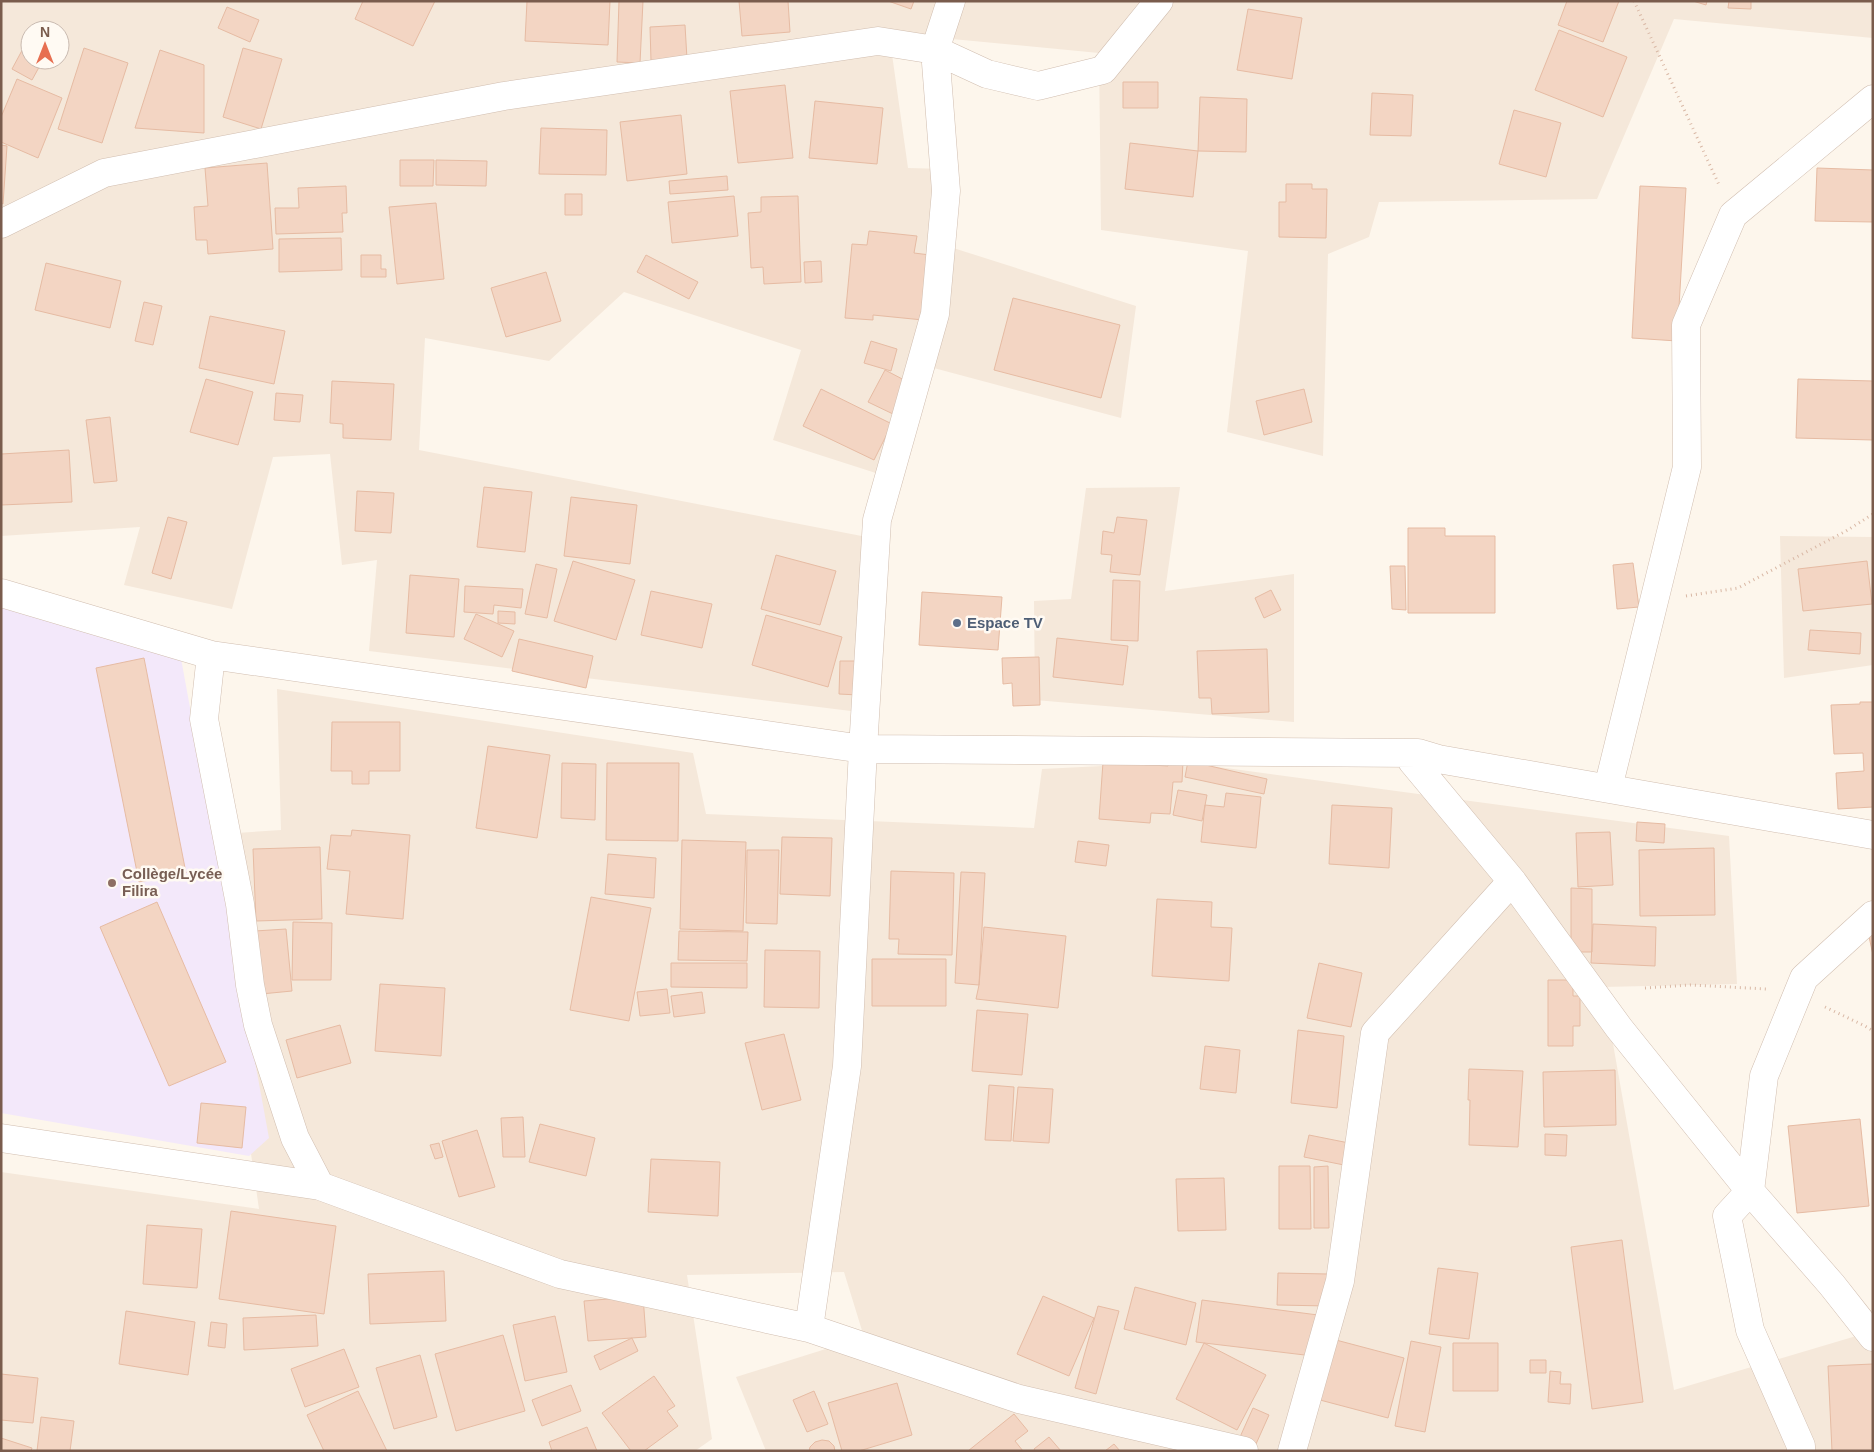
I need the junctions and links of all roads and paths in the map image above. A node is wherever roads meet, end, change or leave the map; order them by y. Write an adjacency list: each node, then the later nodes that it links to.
1 (951, 1): 4 (street)
2 (1159, 1): 4 (street)
3 (1634, 1): 6 (path)
4 (935, 50): 7 (street); 12 (street)
5 (1873, 99): 6 (street)
6 (1733, 215): 10 (street)
7 (1, 224)
8 (1873, 514): 10 (path)
9 (1, 593): 11 (street)
10 (1654, 601): 14 (street)
11 (211, 655): 12 (street); 19 (street)
12 (863, 749): 13 (street); 21 (street)
13 (1410, 754): 14 (street); 16 (street)
14 (1608, 788): 15 (street)
15 (1873, 835)
16 (1512, 880): 20 (street); 24 (street)
17 (1873, 915): 20 (street)
18 (1, 1138): 19 (street)
19 (320, 1186): 21 (street)
20 (1750, 1191): 22 (street); 25 (street)
21 (809, 1328): 23 (street)
22 (1873, 1337)
23 (1244, 1451)
24 (1292, 1451)
25 (1801, 1451)

